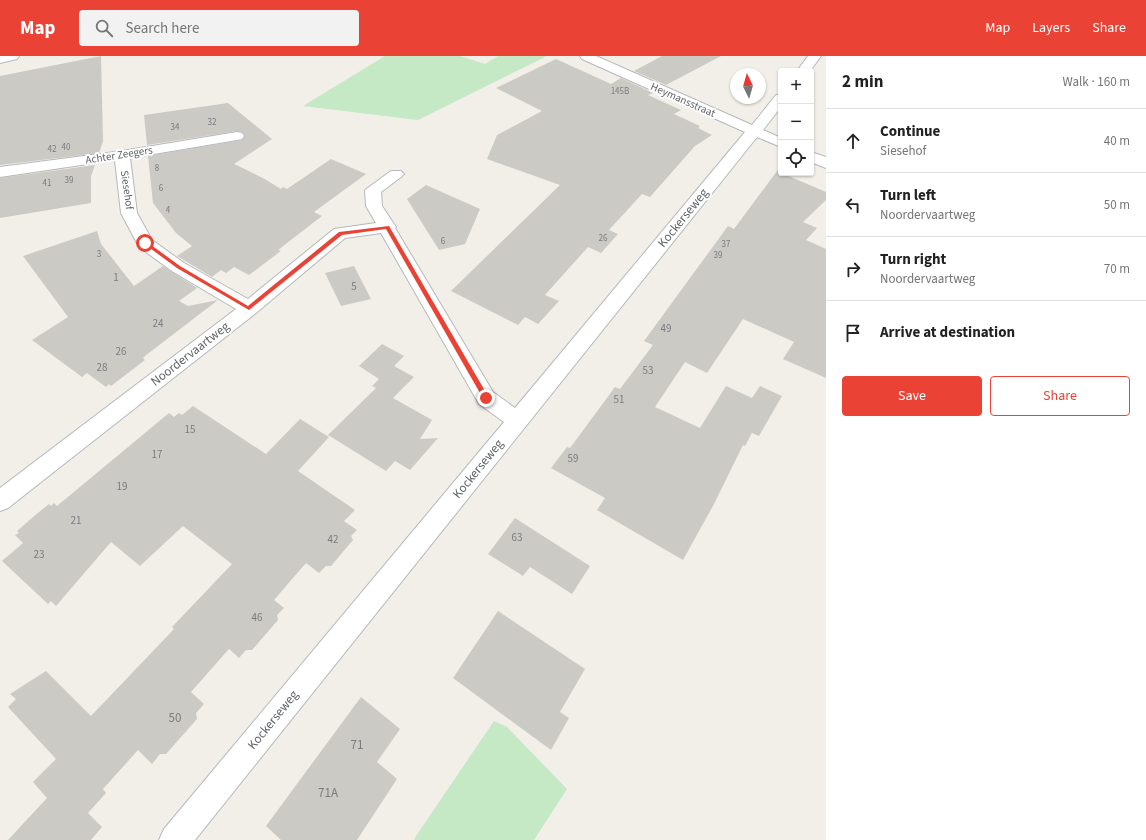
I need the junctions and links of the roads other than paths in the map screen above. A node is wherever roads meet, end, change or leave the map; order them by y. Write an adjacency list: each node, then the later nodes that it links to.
1 (13, 56): 4 (street)
2 (586, 56): 7 (street, Heymansstraat)
3 (808, 58): 5 (street)
4 (0, 59)
5 (804, 68)
6 (778, 102): 7 (street, Kockerseweg)
7 (754, 131): 9 (street, Heymansstraat); 17 (street, Kockerseweg)
8 (237, 136): 10 (street, Achter Zeegers)
9 (778, 142)
10 (122, 156): 13 (street, Achter Zeegers); 16 (street, Siesehof)
11 (814, 157): 12 (street)
12 (826, 162)
13 (0, 172)
14 (396, 174): 15 (street)
15 (388, 227): 16 (street, Noordervaartweg); 17 (street)
16 (249, 308): 18 (street, Noordervaartweg)
17 (518, 421): 19 (street, Kockerseweg)
18 (0, 501)
19 (175, 840)

